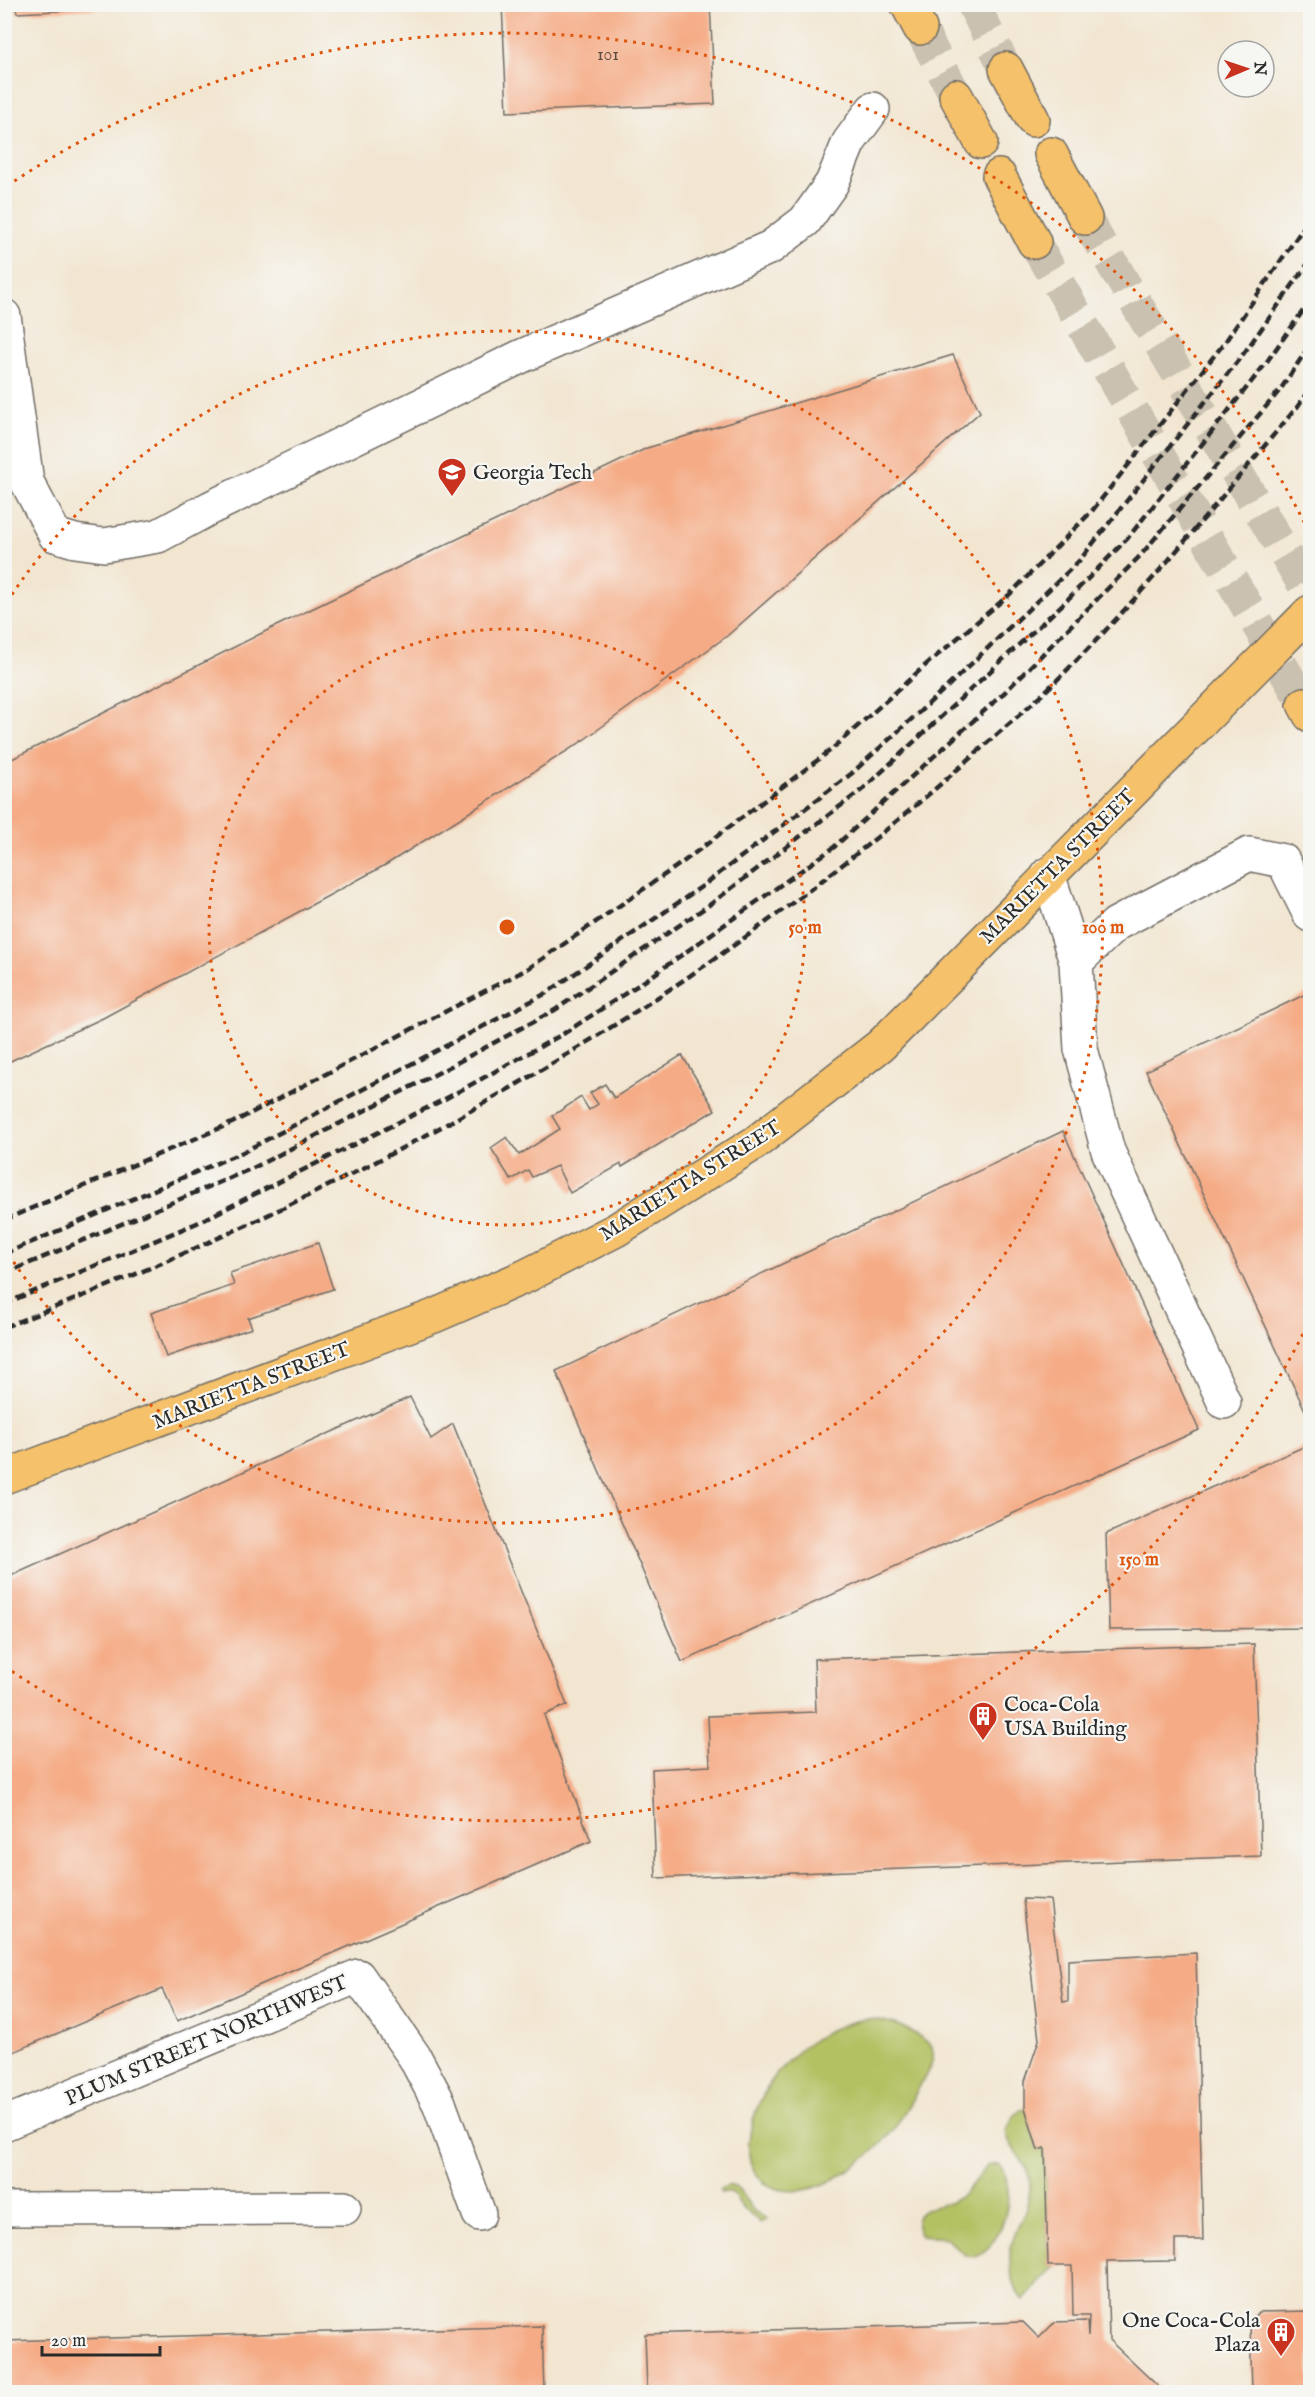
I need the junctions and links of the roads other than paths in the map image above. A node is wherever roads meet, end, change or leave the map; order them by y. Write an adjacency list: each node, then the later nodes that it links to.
1 (1006, 69): 4 (main road)
2 (956, 96): 5 (main road)
3 (873, 108): 10 (lane)
4 (1033, 120)
5 (981, 142)
6 (1051, 154): 8 (main road)
7 (999, 176): 9 (main road)
8 (1085, 218)
9 (1034, 242)
10 (4, 316)
11 (1311, 612): 12 (main road, MARIETTA STREET)
12 (1048, 874): 14 (lane); 16 (main road, MARIETTA STREET)
13 (1311, 915): 14 (lane)
14 (1076, 962): 15 (lane)
15 (1224, 1402)
16 (4, 1478)
17 (4, 2124): 20 (lane, PLUM STREET NORTHWEST)
18 (344, 2208): 19 (lane)
19 (4, 2209)
20 (479, 2214)

